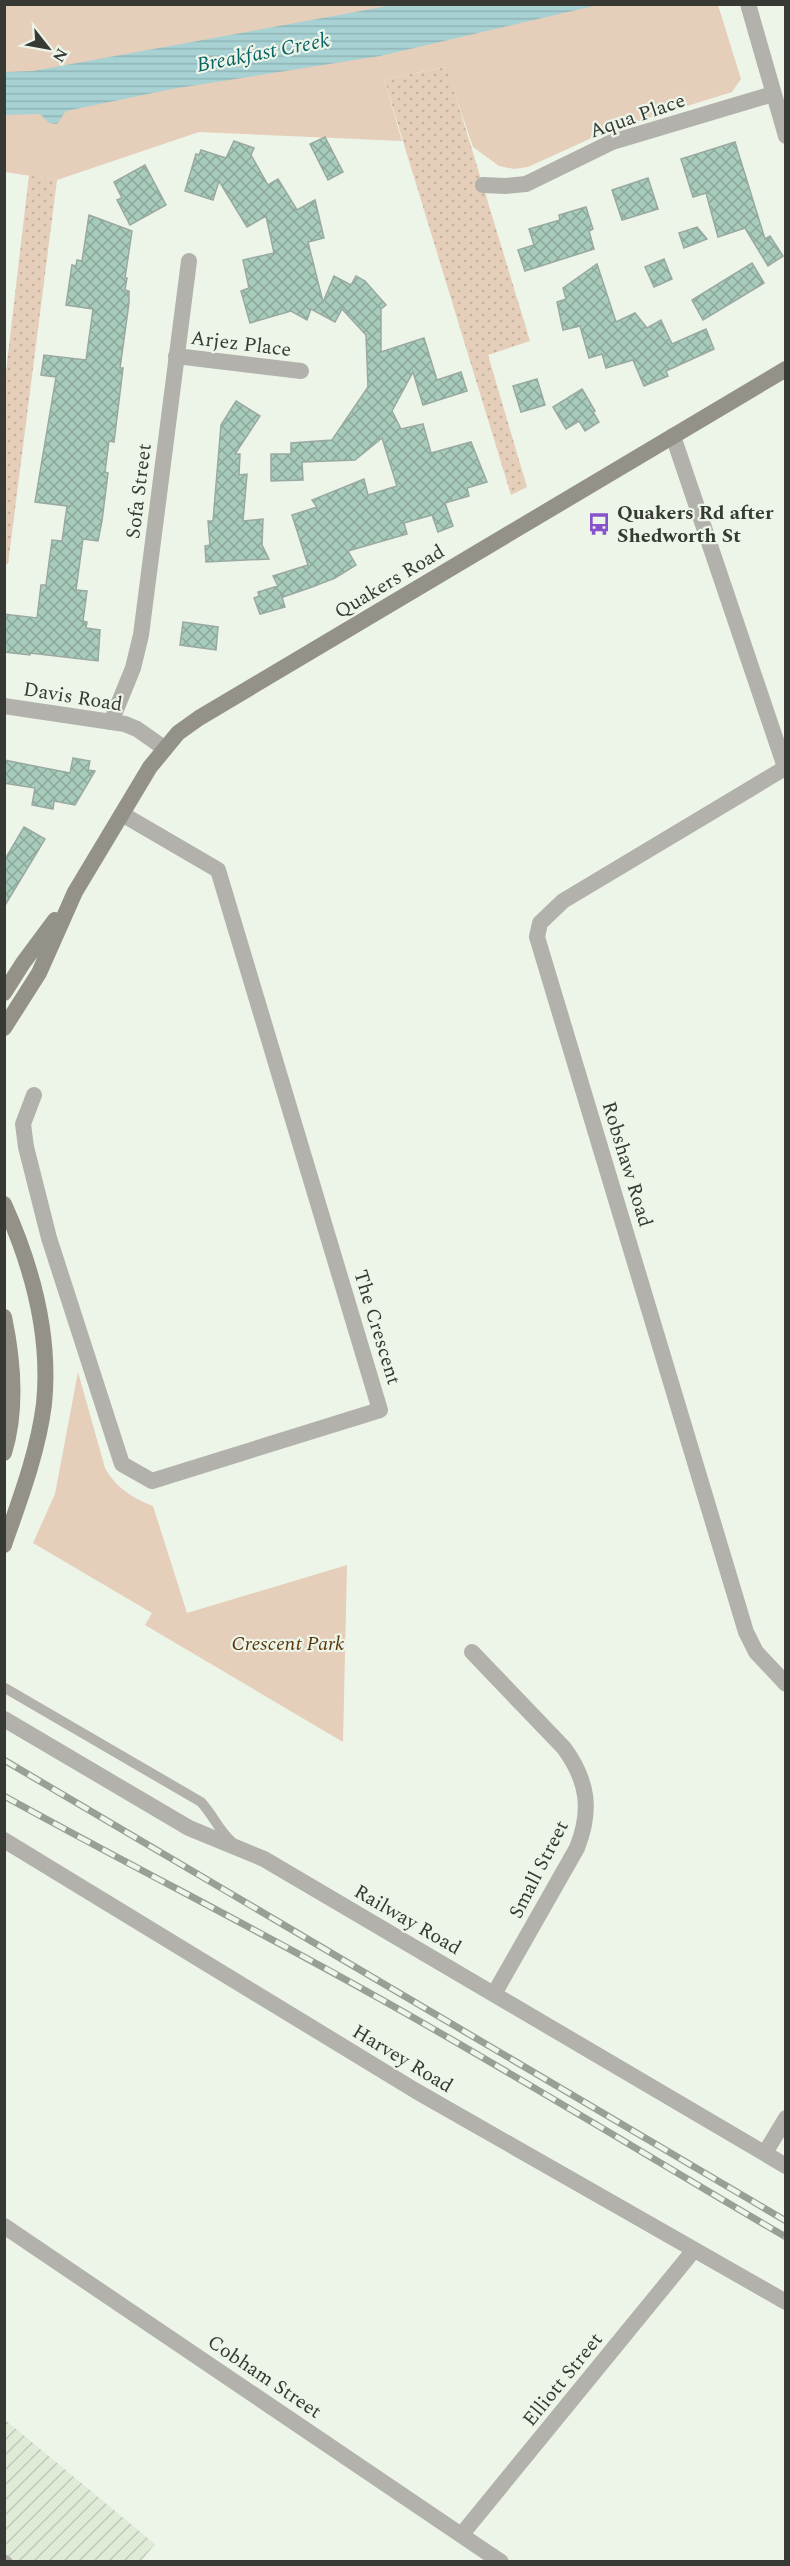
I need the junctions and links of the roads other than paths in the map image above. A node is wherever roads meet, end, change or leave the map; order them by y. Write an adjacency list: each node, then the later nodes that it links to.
1 (748, 4): 2 (street)
2 (773, 94): 3 (street); 4 (street, Aqua Place)
3 (786, 136)
4 (483, 185)
5 (189, 261): 6 (street, Sofa Street)
6 (176, 356): 8 (street, Arjez Place); 11 (street, Sofa Street)
7 (786, 369): 9 (main road, Quakers Road)
8 (301, 371)
9 (673, 436): 12 (main road, Quakers Road); 13 (street)
10 (4, 706): 11 (street, Davis Road)
11 (111, 722): 12 (street, Davis Road)
12 (164, 748): 14 (main road, Quakers Road)
13 (785, 769): 24 (street, Robshaw Road)
14 (122, 814): 15 (main road, Quakers Road); 18 (street, The Crescent)
15 (75, 892): 16 (main road, Quakers Road); 17 (main road, Quakers Road)
16 (4, 993)
17 (4, 1028)
18 (34, 1095)
19 (4, 1204): 22 (main road)
20 (4, 1317): 21 (main road)
21 (4, 1453)
22 (4, 1545)
23 (472, 1652): 29 (street, Small Street)
24 (786, 1684)
25 (5, 1688): 28 (lane)
26 (4, 1719): 28 (street, Railway Road)
27 (4, 1840): 34 (street, Harvey Road)
28 (238, 1847): 29 (street, Railway Road)
29 (494, 1994): 31 (street, Railway Road)
30 (786, 2118): 31 (street)
31 (765, 2153): 32 (street, Railway Road)
32 (786, 2166)
33 (4, 2226): 36 (street, Cobham Street)
34 (694, 2250): 35 (street, Harvey Road); 36 (street, Elliott Street)
35 (786, 2302)
36 (462, 2534): 37 (street, Cobham Street)
37 (501, 2562)

